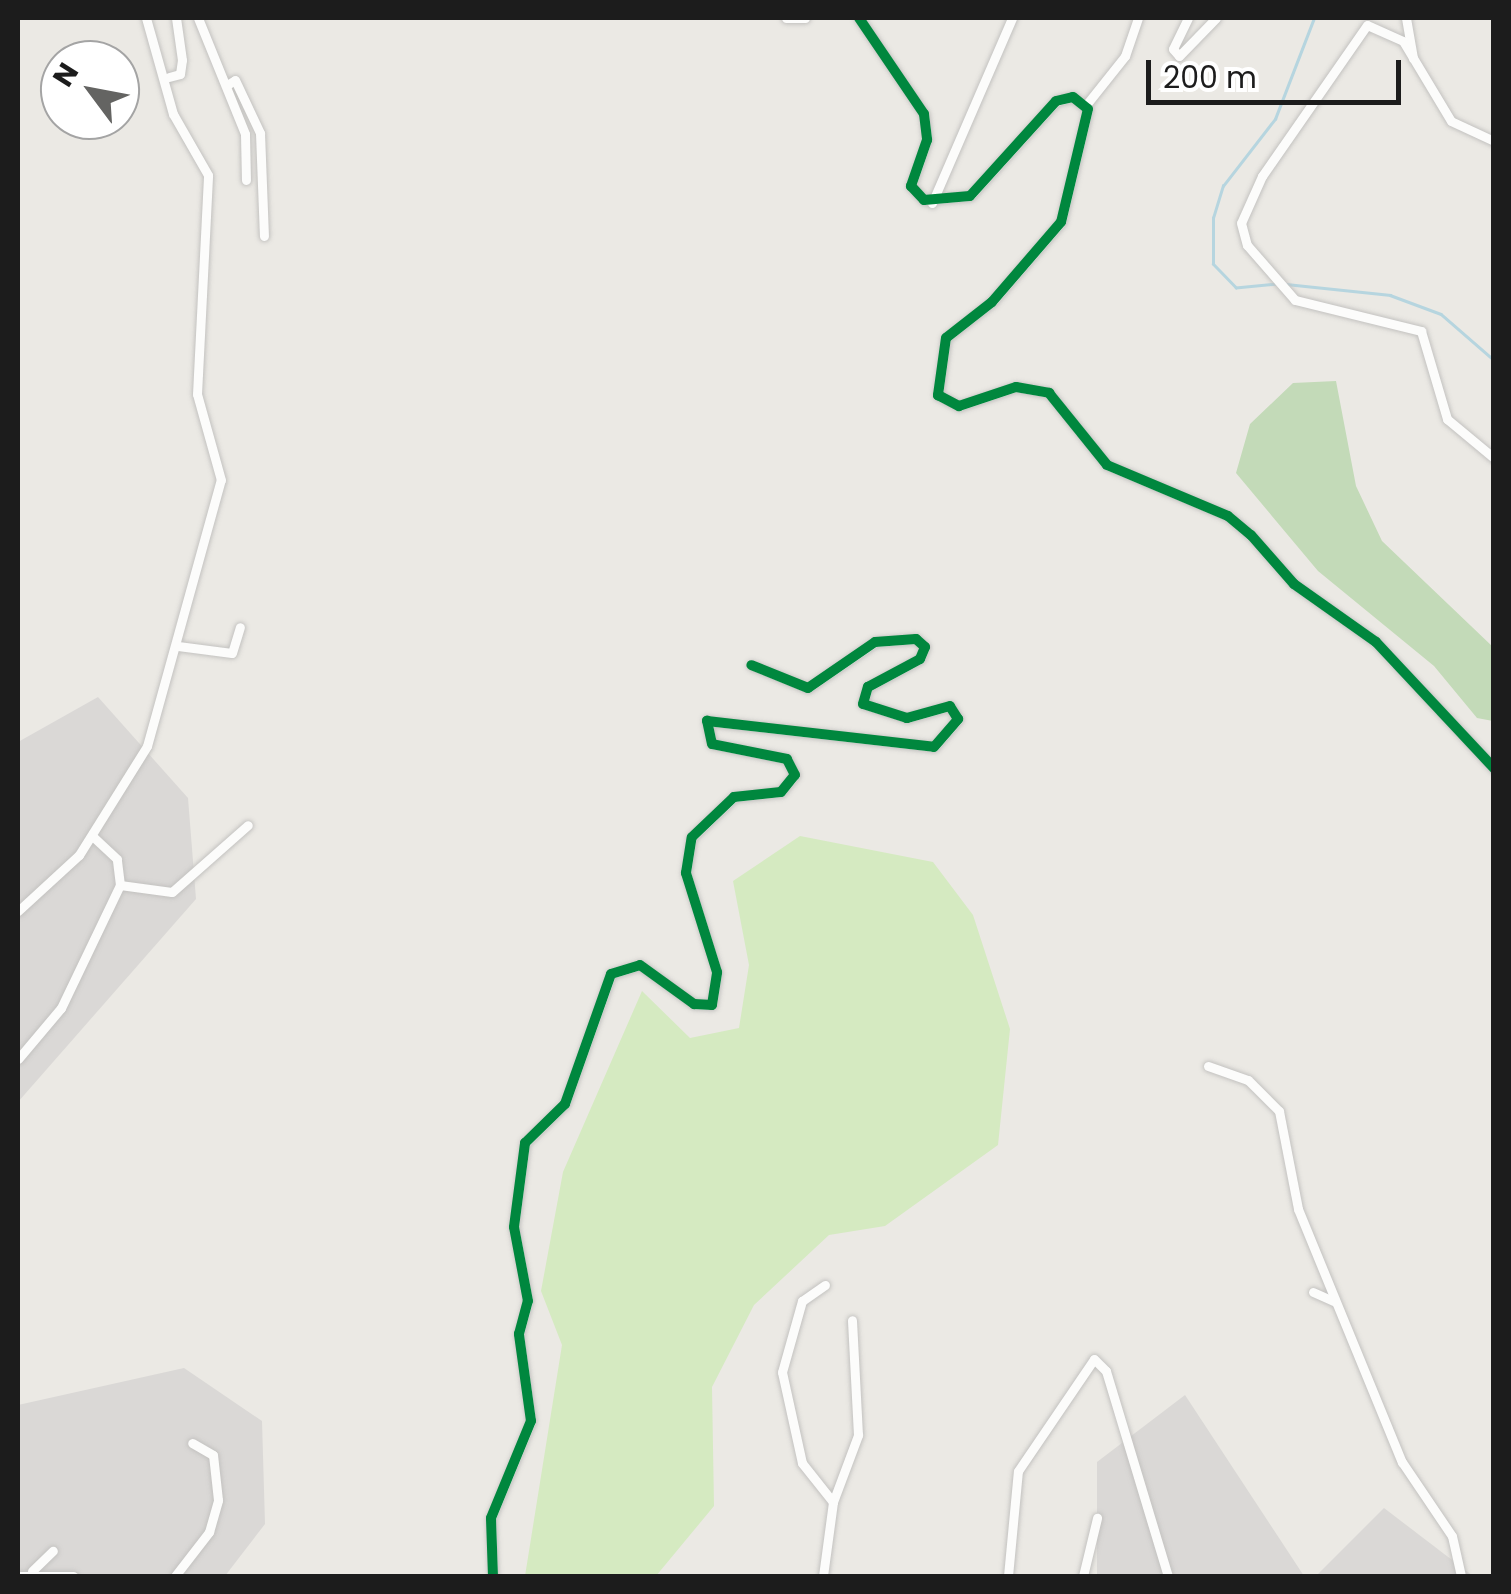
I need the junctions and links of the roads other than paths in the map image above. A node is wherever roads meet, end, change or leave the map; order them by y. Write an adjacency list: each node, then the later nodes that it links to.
1 (146, 18): 14 (street)
2 (176, 18): 14 (street)
3 (198, 18): 15 (street)
4 (786, 18): 5 (street)
5 (806, 18)
6 (859, 18): 19 (street)
7 (1012, 18): 19 (street)
8 (1138, 18): 16 (street)
9 (1188, 18): 10 (street)
10 (1216, 18)
11 (1406, 18): 13 (street)
12 (1365, 21): 13 (street); 21 (street)
13 (1413, 58): 17 (street)
14 (169, 77): 23 (street)
15 (227, 85): 18 (street); 20 (street)
16 (1086, 105): 19 (street); 25 (street)
17 (1494, 141)
18 (246, 180)
19 (932, 203)
20 (264, 236)
21 (1494, 458)
22 (240, 627): 23 (street)
23 (178, 646): 27 (street)
24 (752, 665): 44 (street)
25 (1494, 768)
26 (248, 825): 28 (street)
27 (93, 837): 28 (street); 29 (street)
28 (120, 885): 30 (street)
29 (18, 911)
30 (18, 1058)
31 (1208, 1066): 34 (street)
32 (825, 1285): 37 (street)
33 (1313, 1292): 34 (street)
34 (1340, 1307): 49 (street)
35 (852, 1320): 37 (street)
36 (192, 1443): 43 (street)
37 (832, 1502): 45 (street)
38 (1097, 1518): 47 (street)
39 (53, 1552): 40 (street)
40 (32, 1571)
41 (18, 1576): 42 (street)
42 (74, 1576)
43 (174, 1576)
44 (493, 1576)
45 (823, 1576)
46 (1008, 1576): 48 (street)
47 (1083, 1576)
48 (1168, 1576)
49 (1460, 1576)

